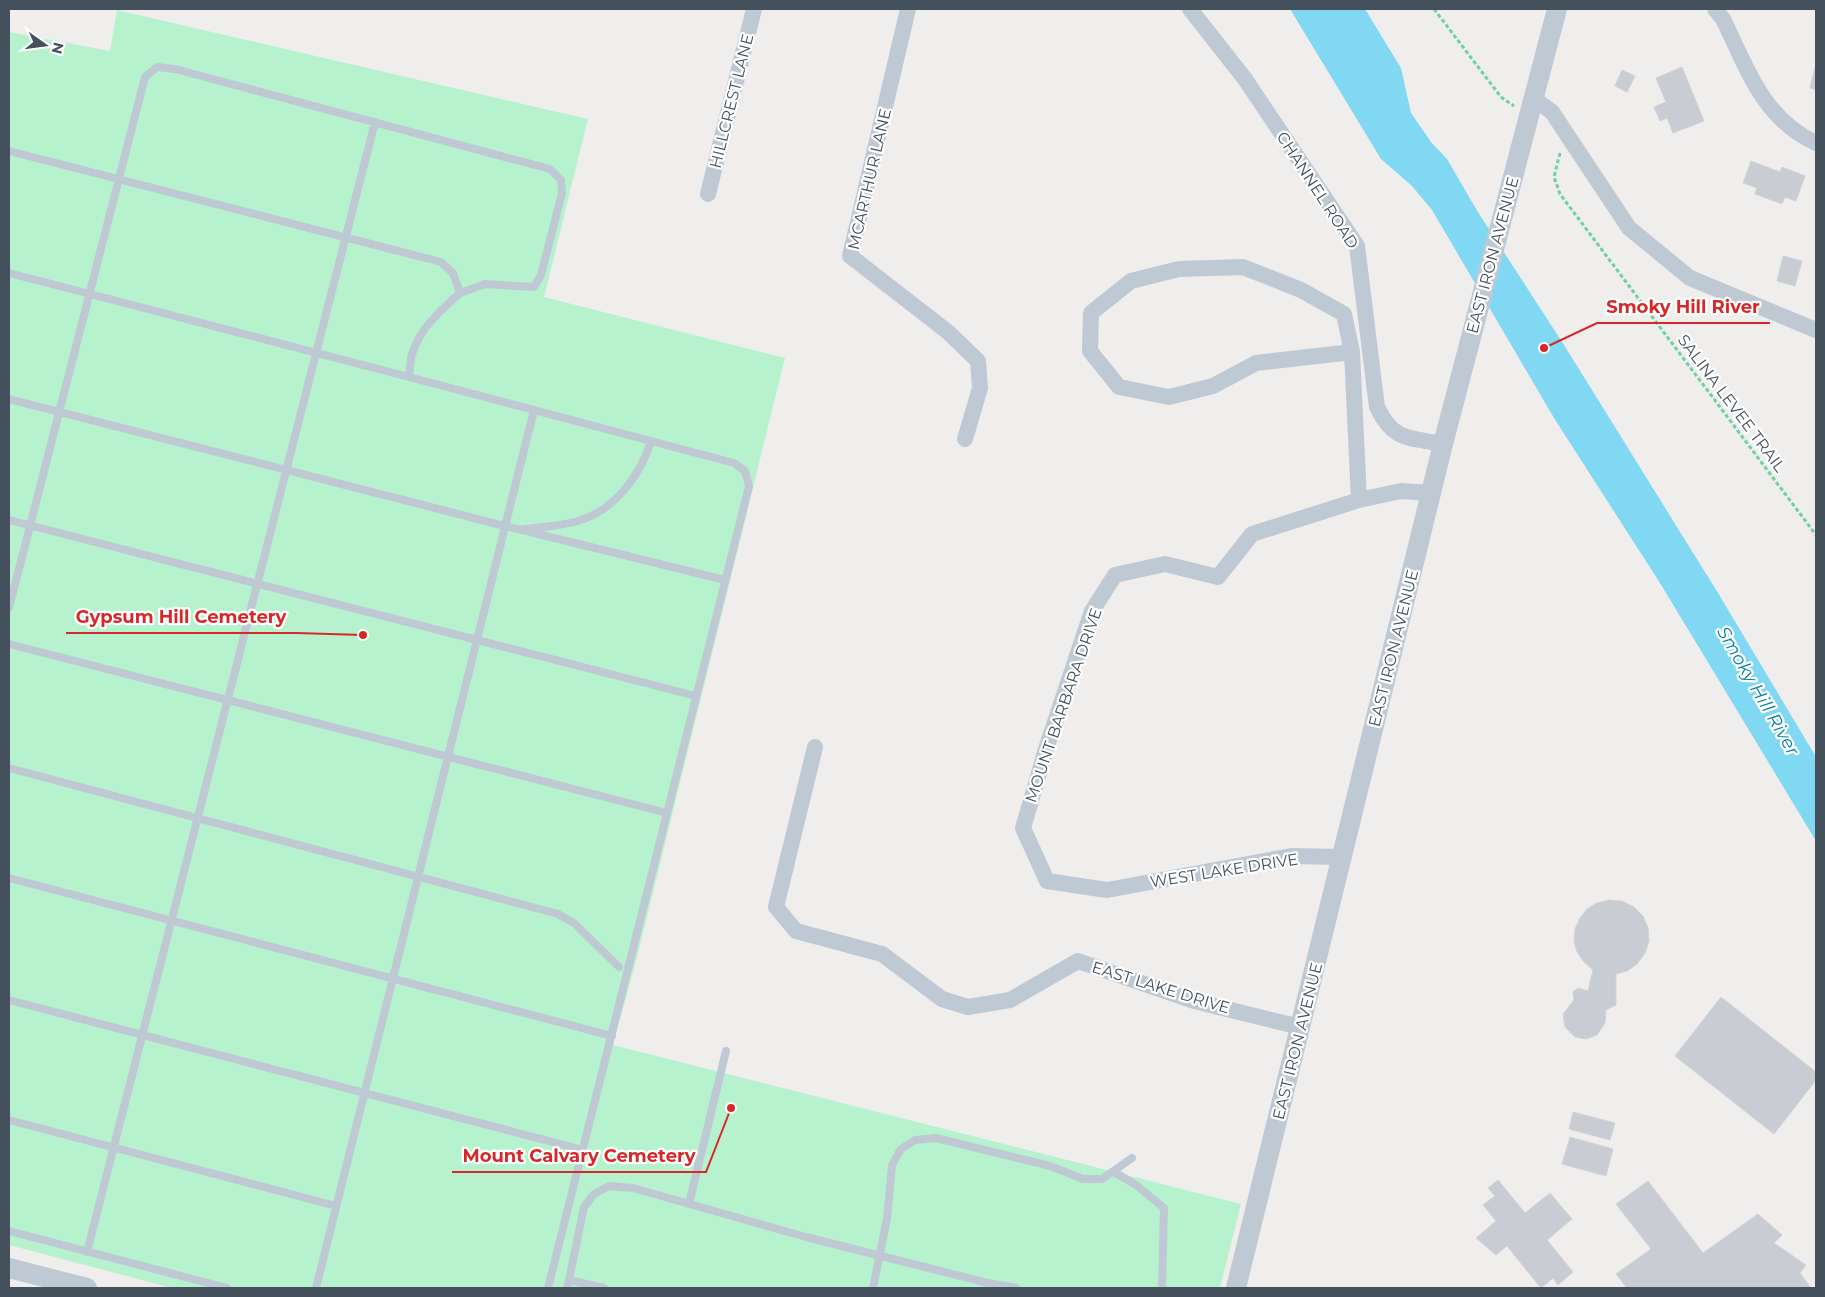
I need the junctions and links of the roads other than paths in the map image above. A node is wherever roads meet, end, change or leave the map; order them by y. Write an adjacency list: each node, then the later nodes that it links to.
1 (754, 9): 11 (street, HILLCREST LANE)
2 (908, 9): 23 (street, MCARTHUR LANE)
3 (1190, 9): 25 (street, CHANNEL ROAD)
4 (1557, 9): 6 (street, EAST IRON AVENUE)
5 (1715, 9): 8 (street)
6 (1531, 106): 16 (street); 25 (street, EAST IRON AVENUE)
7 (375, 122): 10 (lane); 12 (lane); 14 (lane)
8 (1816, 143)
9 (9, 151): 10 (lane)
10 (119, 179): 12 (lane); 15 (lane)
11 (708, 194)
12 (346, 237): 14 (lane); 18 (lane)
13 (9, 273): 15 (lane)
14 (460, 293): 19 (lane)
15 (90, 294): 18 (lane); 22 (lane)
16 (1816, 330)
17 (1352, 352): 17 (street); 28 (street)
18 (316, 353): 19 (lane); 26 (lane)
19 (409, 377): 21 (lane)
20 (9, 399): 22 (lane)
21 (534, 410): 24 (lane); 31 (lane)
22 (59, 412): 26 (lane); 30 (lane)
23 (965, 438)
24 (651, 441): 32 (lane); 33 (lane)
25 (1443, 444): 27 (street, EAST IRON AVENUE)
26 (286, 470): 31 (lane); 34 (lane)
27 (1431, 493): 28 (street, MOUNT BARBARA DRIVE); 45 (street, EAST IRON AVENUE)
28 (1359, 500): 48 (street, MOUNT BARBARA DRIVE)
29 (9, 520): 30 (lane)
30 (30, 526): 34 (lane); 35 (lane)
31 (505, 526): 32 (lane); 36 (lane)
32 (520, 530): 33 (lane)
33 (726, 580): 38 (lane)
34 (257, 584): 36 (lane); 39 (lane)
35 (9, 608)
36 (477, 640): 38 (lane); 41 (lane)
37 (9, 644): 39 (lane)
38 (696, 696): 43 (lane)
39 (228, 700): 41 (lane); 44 (lane)
40 (815, 747): 53 (street, EAST LAKE DRIVE)
41 (448, 756): 43 (lane); 46 (lane)
42 (9, 768): 44 (lane)
43 (668, 813): 55 (lane)
44 (197, 818): 46 (lane); 49 (lane)
45 (1342, 857): 48 (street, WEST LAKE DRIVE); 53 (street, EAST IRON AVENUE)
46 (418, 877): 50 (lane); 51 (lane)
47 (9, 878): 49 (lane)
48 (1106, 890)
49 (172, 920): 51 (lane); 54 (lane)
50 (619, 967)
51 (393, 978): 55 (lane); 57 (lane)
52 (9, 1000): 54 (lane)
53 (1300, 1026): 78 (street, EAST IRON AVENUE)
54 (142, 1035): 57 (lane); 59 (lane)
55 (612, 1036): 60 (lane)
56 (726, 1051): 63 (lane)
57 (364, 1093): 60 (lane); 64 (lane)
58 (9, 1120): 59 (lane)
59 (114, 1148): 64 (lane); 66 (lane)
60 (583, 1150): 73 (lane)
61 (1132, 1158): 62 (lane)
62 (1114, 1172): 67 (lane); 77 (lane)
63 (689, 1204): 67 (lane); 69 (lane)
64 (336, 1206): 72 (lane)
65 (9, 1232): 66 (lane)
66 (87, 1252): 71 (lane)
67 (880, 1256): 75 (lane); 76 (lane)
68 (9, 1268): 70 (street)
69 (568, 1284): 74 (lane)
70 (87, 1288)
71 (227, 1288)
72 (316, 1288)
73 (548, 1288)
74 (604, 1288)
75 (873, 1288)
76 (1016, 1288)
77 (1162, 1288)
78 (1236, 1288)

